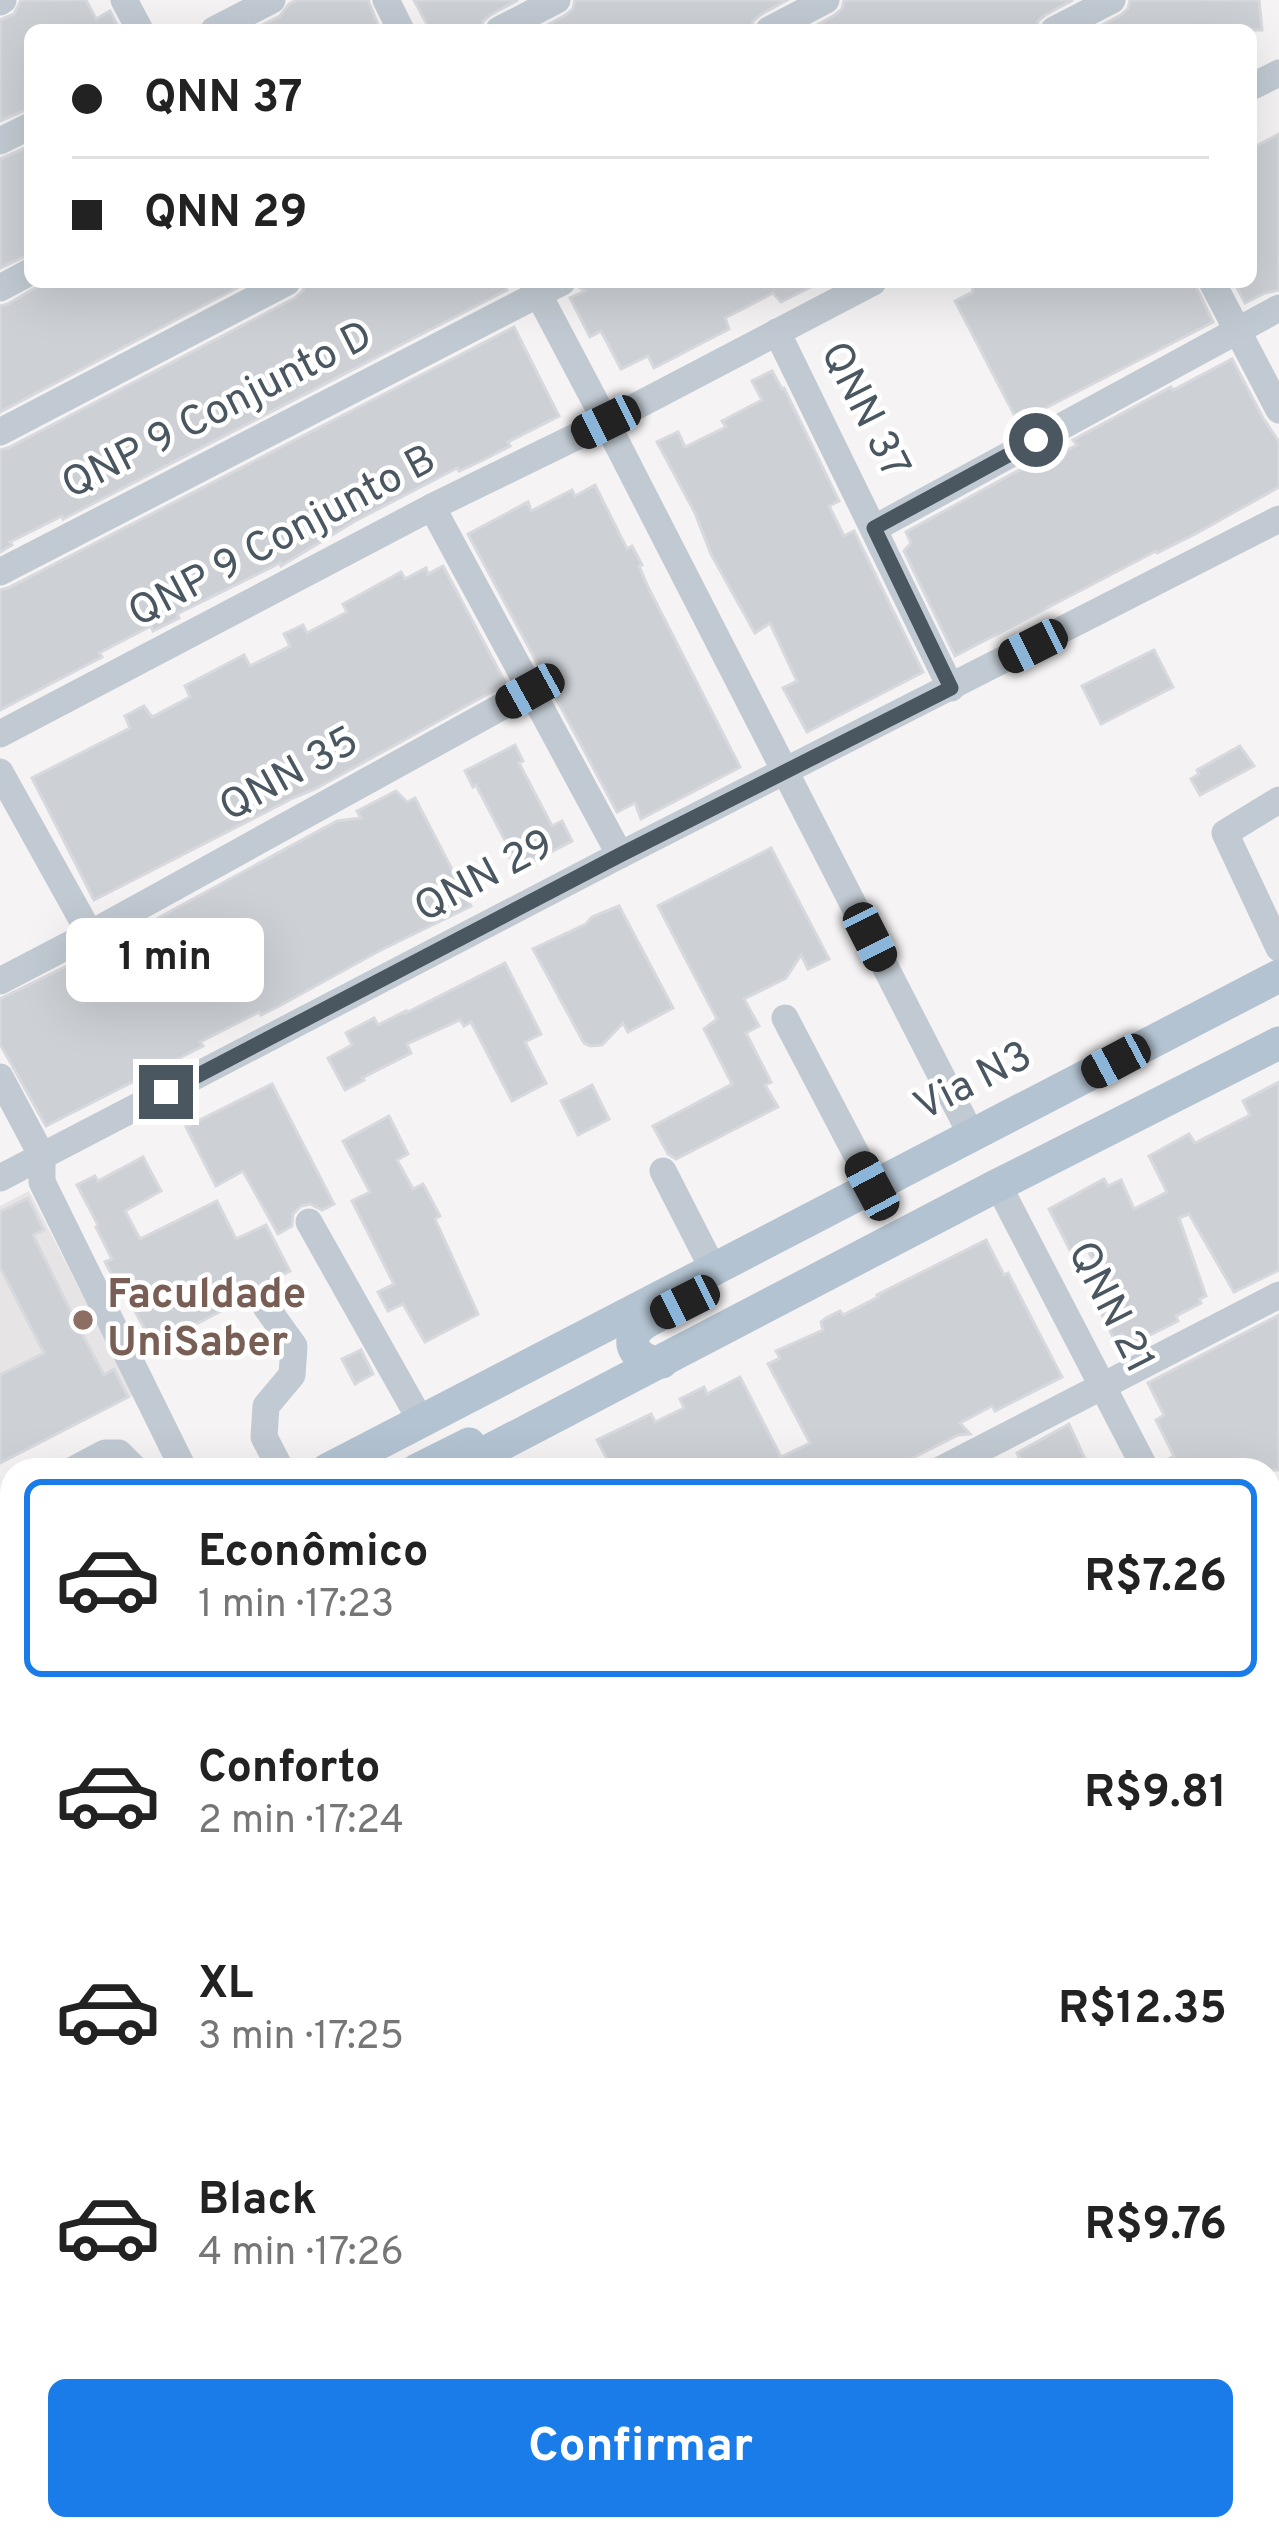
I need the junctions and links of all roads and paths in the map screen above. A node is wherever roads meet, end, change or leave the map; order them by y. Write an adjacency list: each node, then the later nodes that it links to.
1 (272, 0): 5 (street)
2 (557, 0): 6 (street)
3 (826, 0): 7 (street)
4 (1112, 0): 8 (street)
5 (226, 24)
6 (511, 24)
7 (780, 24)
8 (1066, 24)
9 (275, 288): 19 (street)
10 (540, 288): 23 (street, QNP 9 Conjunto D)
11 (545, 288): 18 (street)
12 (861, 288): 16 (street, QNP 9 Conjunto B)
13 (1215, 288): 15 (street)
14 (1279, 308): 15 (street, QNN 37)
15 (1237, 330): 17 (street); 22 (street, QNN 37)
16 (777, 332): 18 (street, QNP 9 Conjunto B); 22 (street, QNN 37)
17 (1279, 410)
18 (606, 422): 20 (street, QNP 9 Conjunto B); 27 (street)
19 (0, 432)
20 (431, 507): 25 (street); 26 (street, QNP 9 Conjunto B)
21 (1279, 519): 24 (street, QNN 29)
22 (874, 528): 24 (street, QNN 37)
23 (0, 572)
24 (951, 688): 27 (street, QNN 29)
25 (530, 691): 30 (street); 31 (street, QNN 35)
26 (0, 734)
27 (786, 771): 30 (street, QNN 29); 40 (street)
28 (0, 772): 31 (street)
29 (1279, 800): 32 (street)
30 (620, 855): 41 (street, QNN 29)
31 (90, 934): 34 (street, QNN 35)
32 (1279, 948)
33 (1279, 976): 40 (main road, Via N3)
34 (0, 981)
35 (785, 1018): 45 (street)
36 (1279, 1034): 38 (main road)
37 (1279, 1043): 38 (main road)
38 (1238, 1065): 44 (main road)
39 (0, 1078): 41 (street)
40 (972, 1136): 45 (main road, Via N3)
41 (41, 1156): 43 (street); 55 (street)
42 (663, 1171): 48 (street)
43 (0, 1178)
44 (998, 1185): 52 (main road); 53 (street, QNN 21)
45 (872, 1186): 46 (main road, Via N3)
46 (832, 1208): 48 (main road, Via N3); 52 (main road)
47 (309, 1222): 54 (street)
48 (714, 1271): 51 (main road, Via N3)
49 (1279, 1294): 53 (street)
50 (266, 1306): 56 (street)
51 (569, 1344): 54 (main road, Via N3); 58 (main road)
52 (662, 1361): 59 (main road)
53 (1102, 1387): 60 (street); 61 (street, QNN 21)
54 (421, 1421): 57 (main road, Via N3)
55 (178, 1458)
56 (275, 1458)
57 (351, 1458)
58 (440, 1458)
59 (475, 1458)
60 (963, 1458)
61 (1140, 1458)

